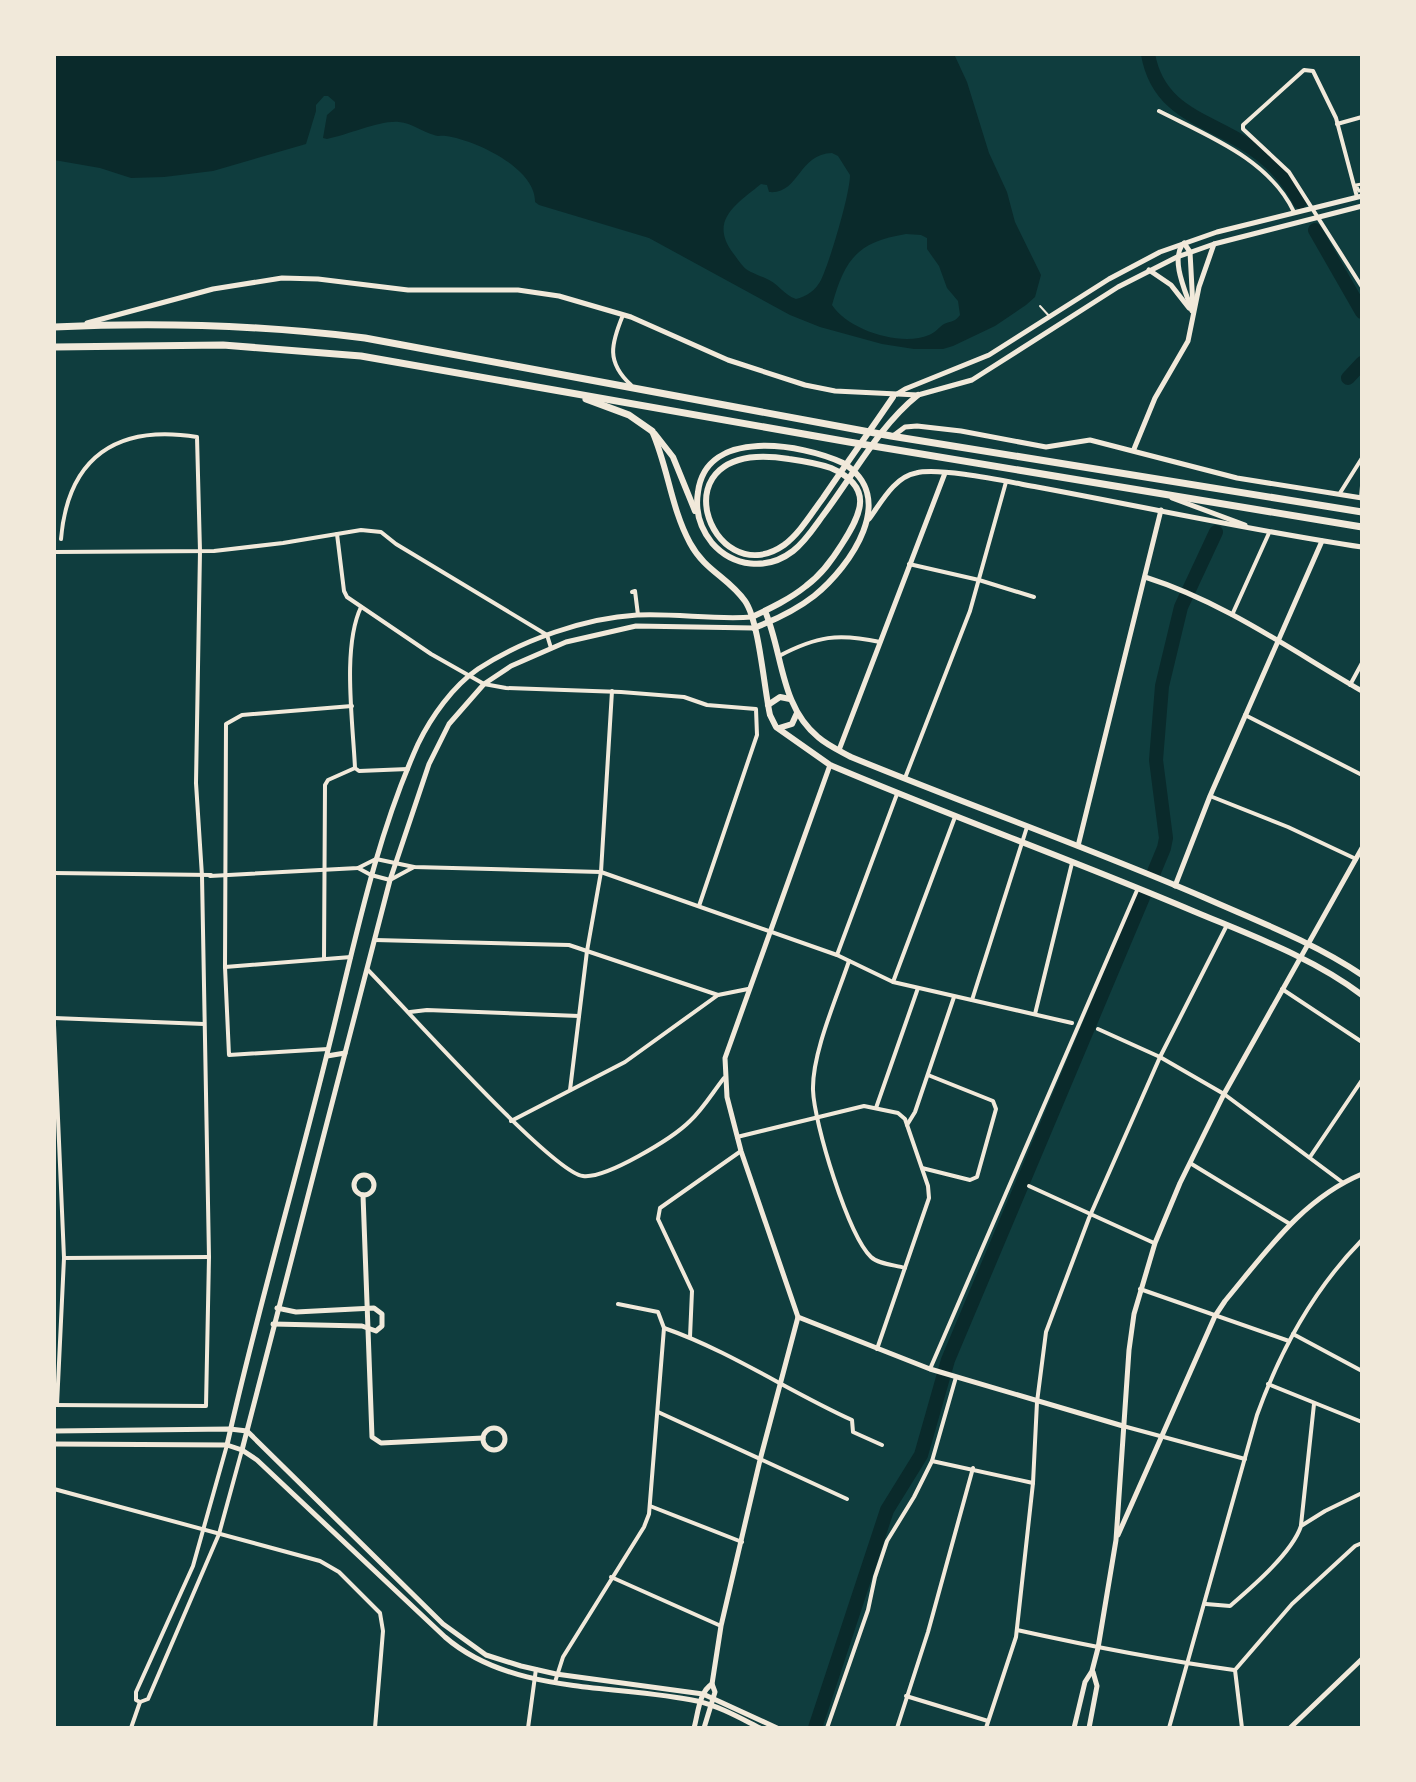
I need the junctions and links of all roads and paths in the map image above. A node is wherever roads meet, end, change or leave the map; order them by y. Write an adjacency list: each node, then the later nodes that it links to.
1 (1159, 111): 8 (street)
2 (1362, 117): 3 (street)
3 (1337, 124): 5 (street); 7 (street)
4 (1362, 184): 5 (street)
5 (1360, 194): 7 (street)
6 (1362, 206): 9 (street)
7 (1312, 208): 8 (street); 9 (street)
8 (1294, 212): 10 (street)
9 (1318, 217): 11 (street); 15 (street)
10 (1187, 241): 12 (street); 13 (street); 19 (street)
11 (1214, 244): 12 (street); 18 (street)
12 (1192, 251): 13 (street); 18 (street)
13 (1177, 257): 14 (street); 18 (street)
14 (1149, 270): 18 (street); 25 (street)
15 (1362, 287)
16 (1040, 306): 19 (lane)
17 (624, 314): 20 (street); 23 (street); 26 (street)
18 (1193, 316): 29 (street)
19 (1050, 317): 26 (street)
20 (78, 326): 21 (highway); 23 (highway)
21 (54, 327)
22 (54, 347): 24 (highway)
23 (633, 387): 28 (highway)
24 (569, 392): 27 (highway); 35 (highway)
25 (918, 395): 26 (street); 39 (main road)
26 (896, 396): 55 (main road)
27 (652, 431): 39 (main road); 58 (main road)
28 (892, 436): 29 (street); 38 (highway)
29 (1134, 449): 34 (street)
30 (1362, 458): 34 (street)
31 (945, 473): 32 (street); 40 (street); 49 (street)
32 (1006, 482): 37 (street); 51 (street)
33 (1362, 486): 36 (street)
34 (1338, 495): 36 (street)
35 (1167, 496): 41 (highway); 42 (street)
36 (1362, 498)
37 (1161, 510): 42 (street); 50 (street)
38 (1362, 512)
39 (698, 515): 40 (main road)
40 (869, 519): 59 (main road)
41 (1362, 527)
42 (1266, 532): 45 (street); 57 (street)
43 (337, 534): 47 (street); 54 (street); 61 (street)
44 (61, 539): 47 (street)
45 (1322, 541): 46 (street); 62 (street)
46 (1362, 547)
47 (200, 551): 48 (street); 104 (street)
48 (54, 552)
49 (909, 564): 51 (street); 63 (street)
50 (1145, 577): 57 (street); 91 (street)
51 (979, 580): 53 (street); 85 (street)
52 (632, 592): 56 (street)
53 (1034, 597)
54 (361, 607): 67 (street); 74 (street)
55 (765, 611): 58 (main road); 59 (main road)
56 (638, 615): 58 (street); 61 (street)
57 (1232, 615): 62 (street)
58 (752, 617): 60 (main road)
59 (770, 622): 60 (main road); 65 (main road)
60 (754, 628): 64 (street); 73 (main road)
61 (547, 635): 64 (street); 67 (street)
62 (1277, 641): 69 (street); 76 (street)
63 (880, 642): 65 (street); 80 (street)
64 (551, 648): 68 (street)
65 (778, 657): 72 (main road)
66 (1362, 663): 69 (street)
67 (469, 677): 68 (street); 83 (street)
68 (484, 684): 70 (street); 95 (street)
69 (1350, 685): 71 (street)
70 (612, 691): 78 (street); 100 (street)
71 (1362, 691)
72 (790, 699): 73 (main road); 75 (main road)
73 (768, 705): 77 (main road)
74 (352, 706): 82 (street); 102 (street)
75 (797, 713): 79 (main road); 80 (main road)
76 (1245, 715): 84 (street); 87 (street)
77 (770, 717): 78 (street); 79 (main road)
78 (757, 722): 108 (street)
79 (776, 727): 81 (main road)
80 (839, 750): 85 (main road)
81 (830, 765): 86 (main road); 110 (street)
82 (355, 768): 83 (street); 99 (street)
83 (408, 769): 93 (street)
84 (1362, 775)
85 (905, 778): 89 (main road)
86 (897, 794): 88 (main road); 114 (street)
87 (1210, 796): 94 (street); 106 (street)
88 (955, 817): 90 (main road); 122 (street)
89 (1027, 827): 90 (street); 91 (main road)
90 (1020, 843): 96 (main road); 129 (street)
91 (1078, 846): 106 (main road)
92 (1362, 850): 94 (street)
93 (376, 859): 95 (street); 98 (street); 103 (street)
94 (1356, 859): 112 (street)
95 (396, 862): 97 (street); 105 (street)
96 (1072, 863): 107 (main road); 131 (street)
97 (414, 867): 100 (street); 105 (street)
98 (358, 868): 99 (street); 103 (street)
99 (324, 869): 102 (street); 117 (street)
100 (601, 872): 108 (street); 113 (street)
101 (54, 873): 104 (street)
102 (227, 875): 104 (street); 119 (street)
103 (371, 875): 105 (street); 115 (street)
104 (202, 876): 135 (street)
105 (390, 880): 111 (street)
106 (1175, 886): 112 (main road)
107 (1138, 888): 109 (main road); 183 (street)
108 (699, 906): 110 (street)
109 (1227, 925): 116 (main road); 141 (street)
110 (770, 932): 114 (street); 124 (street)
111 (373, 940): 113 (street); 120 (street)
112 (1308, 943): 116 (street); 121 (main road)
113 (587, 951): 126 (street); 132 (street)
114 (837, 955): 118 (street)
115 (351, 957): 117 (street); 139 (street)
116 (1299, 957): 125 (street); 127 (main road)
117 (324, 958): 119 (street)
118 (849, 960): 122 (street); 149 (street)
119 (225, 967): 139 (street)
120 (366, 968): 130 (street); 140 (street)
121 (1362, 975)
122 (893, 982): 123 (street)
123 (918, 988): 128 (street); 148 (street)
124 (748, 989): 126 (street); 143 (street)
125 (1282, 989): 138 (street); 146 (street)
126 (718, 995): 145 (street)
127 (1362, 995)
128 (954, 997): 129 (street); 142 (street)
129 (972, 1001): 131 (street)
130 (409, 1012): 132 (street); 150 (street)
131 (1035, 1014): 134 (street)
132 (579, 1016): 145 (street)
133 (54, 1018): 135 (street)
134 (1072, 1023)
135 (204, 1024): 167 (street)
136 (54, 1025): 147 (street)
137 (1098, 1029): 141 (street)
138 (1362, 1042)
139 (328, 1052): 140 (street); 194 (street)
140 (345, 1053): 172 (street)
141 (1160, 1057): 146 (street); 161 (street)
142 (928, 1075): 151 (street); 156 (street)
143 (724, 1078): 150 (street); 152 (street)
144 (1362, 1080): 154 (street)
145 (570, 1090): 150 (street)
146 (1224, 1094): 154 (street); 155 (street)
147 (56, 1103): 163 (street)
148 (876, 1108): 149 (street); 151 (street)
149 (818, 1115): 152 (street); 169 (street)
150 (511, 1121)
151 (907, 1125): 156 (street)
152 (737, 1137): 153 (street)
153 (741, 1151): 175 (street); 180 (street)
154 (1310, 1157): 158 (street)
155 (1190, 1163): 164 (street); 166 (street)
156 (922, 1168): 169 (street)
157 (1362, 1174): 158 (street)
158 (1342, 1182): 164 (street)
159 (1029, 1186): 161 (street)
160 (363, 1195): 173 (street)
161 (1092, 1213): 166 (street); 188 (street)
162 (54, 1214): 163 (street)
163 (61, 1214): 168 (street)
164 (1290, 1224): 174 (street)
165 (1362, 1240): 179 (street)
166 (1155, 1243): 170 (street)
167 (209, 1257): 168 (street); 190 (street)
168 (64, 1258): 190 (street)
169 (905, 1268): 182 (street)
170 (1140, 1289): 174 (street); 193 (street)
171 (618, 1304): 178 (street)
172 (277, 1308): 173 (street); 176 (street)
173 (367, 1310): 177 (street); 177 (street)
174 (1215, 1316): 181 (street); 197 (street)
175 (798, 1317): 182 (street); 186 (street)
176 (273, 1324): 177 (street); 196 (street)
177 (367, 1326): 198 (street)
178 (664, 1328): 180 (street); 191 (street)
179 (1293, 1334): 181 (street); 184 (street)
180 (690, 1337): 186 (street)
181 (1289, 1341): 187 (street)
182 (876, 1350): 183 (street)
183 (930, 1369): 185 (street)
184 (1362, 1371)
185 (955, 1376): 188 (street); 205 (street)
186 (781, 1381): 201 (street); 204 (street)
187 (1268, 1384): 189 (street); 203 (street)
188 (1037, 1402): 193 (street); 207 (street)
189 (1314, 1404): 192 (street); 212 (street)
190 (55, 1405)
191 (658, 1412): 204 (street); 211 (street)
192 (1362, 1422)
193 (1123, 1426): 197 (street); 215 (street)
194 (230, 1429): 195 (street); 196 (street); 200 (street)
195 (54, 1431)
196 (247, 1431): 202 (street); 225 (street)
197 (1164, 1435): 203 (street); 215 (street)
198 (483, 1438): 198 (street)
199 (54, 1444): 200 (street)
200 (227, 1445): 202 (street); 213 (street)
201 (882, 1445)
202 (242, 1450): 214 (street); 229 (street)
203 (1245, 1459): 219 (street)
204 (760, 1460): 210 (street); 216 (street)
205 (932, 1461): 206 (street); 246 (street)
206 (973, 1468): 207 (street); 233 (street)
207 (1033, 1483): 221 (street)
208 (54, 1489): 213 (street)
209 (1362, 1493): 212 (street)
210 (847, 1499)
211 (650, 1506): 216 (street); 218 (street)
212 (1301, 1526): 219 (street)
213 (202, 1529): 214 (street); 235 (street)
214 (219, 1534): 235 (street); 240 (street)
215 (1116, 1540): 222 (street)
216 (742, 1542): 220 (street)
217 (1362, 1543): 226 (street)
218 (611, 1577): 220 (street); 228 (street)
219 (1206, 1604): 224 (street)
220 (721, 1626): 231 (street)
221 (1017, 1630): 222 (street); 238 (street)
222 (1098, 1648): 224 (street); 227 (street)
223 (1362, 1659): 253 (street)
224 (1188, 1665): 226 (street); 251 (street)
225 (536, 1669): 228 (street); 229 (street)
226 (1235, 1670): 252 (street)
227 (1092, 1671): 249 (street); 250 (street)
228 (556, 1674): 230 (street); 232 (street)
229 (534, 1677): 230 (street); 241 (street)
230 (555, 1682): 236 (street)
231 (712, 1684): 232 (street); 234 (street)
232 (703, 1694): 234 (street); 236 (street)
233 (906, 1696): 238 (street); 247 (street)
234 (713, 1698): 237 (street); 245 (street)
235 (140, 1702): 239 (street)
236 (701, 1702): 237 (street); 242 (street)
237 (711, 1706): 243 (street); 244 (street)
238 (989, 1721): 248 (street)
239 (131, 1728)
240 (375, 1728)
241 (528, 1728)
242 (694, 1728)
243 (704, 1728)
244 (760, 1728)
245 (777, 1728)
246 (827, 1728)
247 (897, 1728)
248 (986, 1728)
249 (1074, 1728)
250 (1089, 1728)
251 (1169, 1728)
252 (1242, 1728)
253 (1290, 1728)

